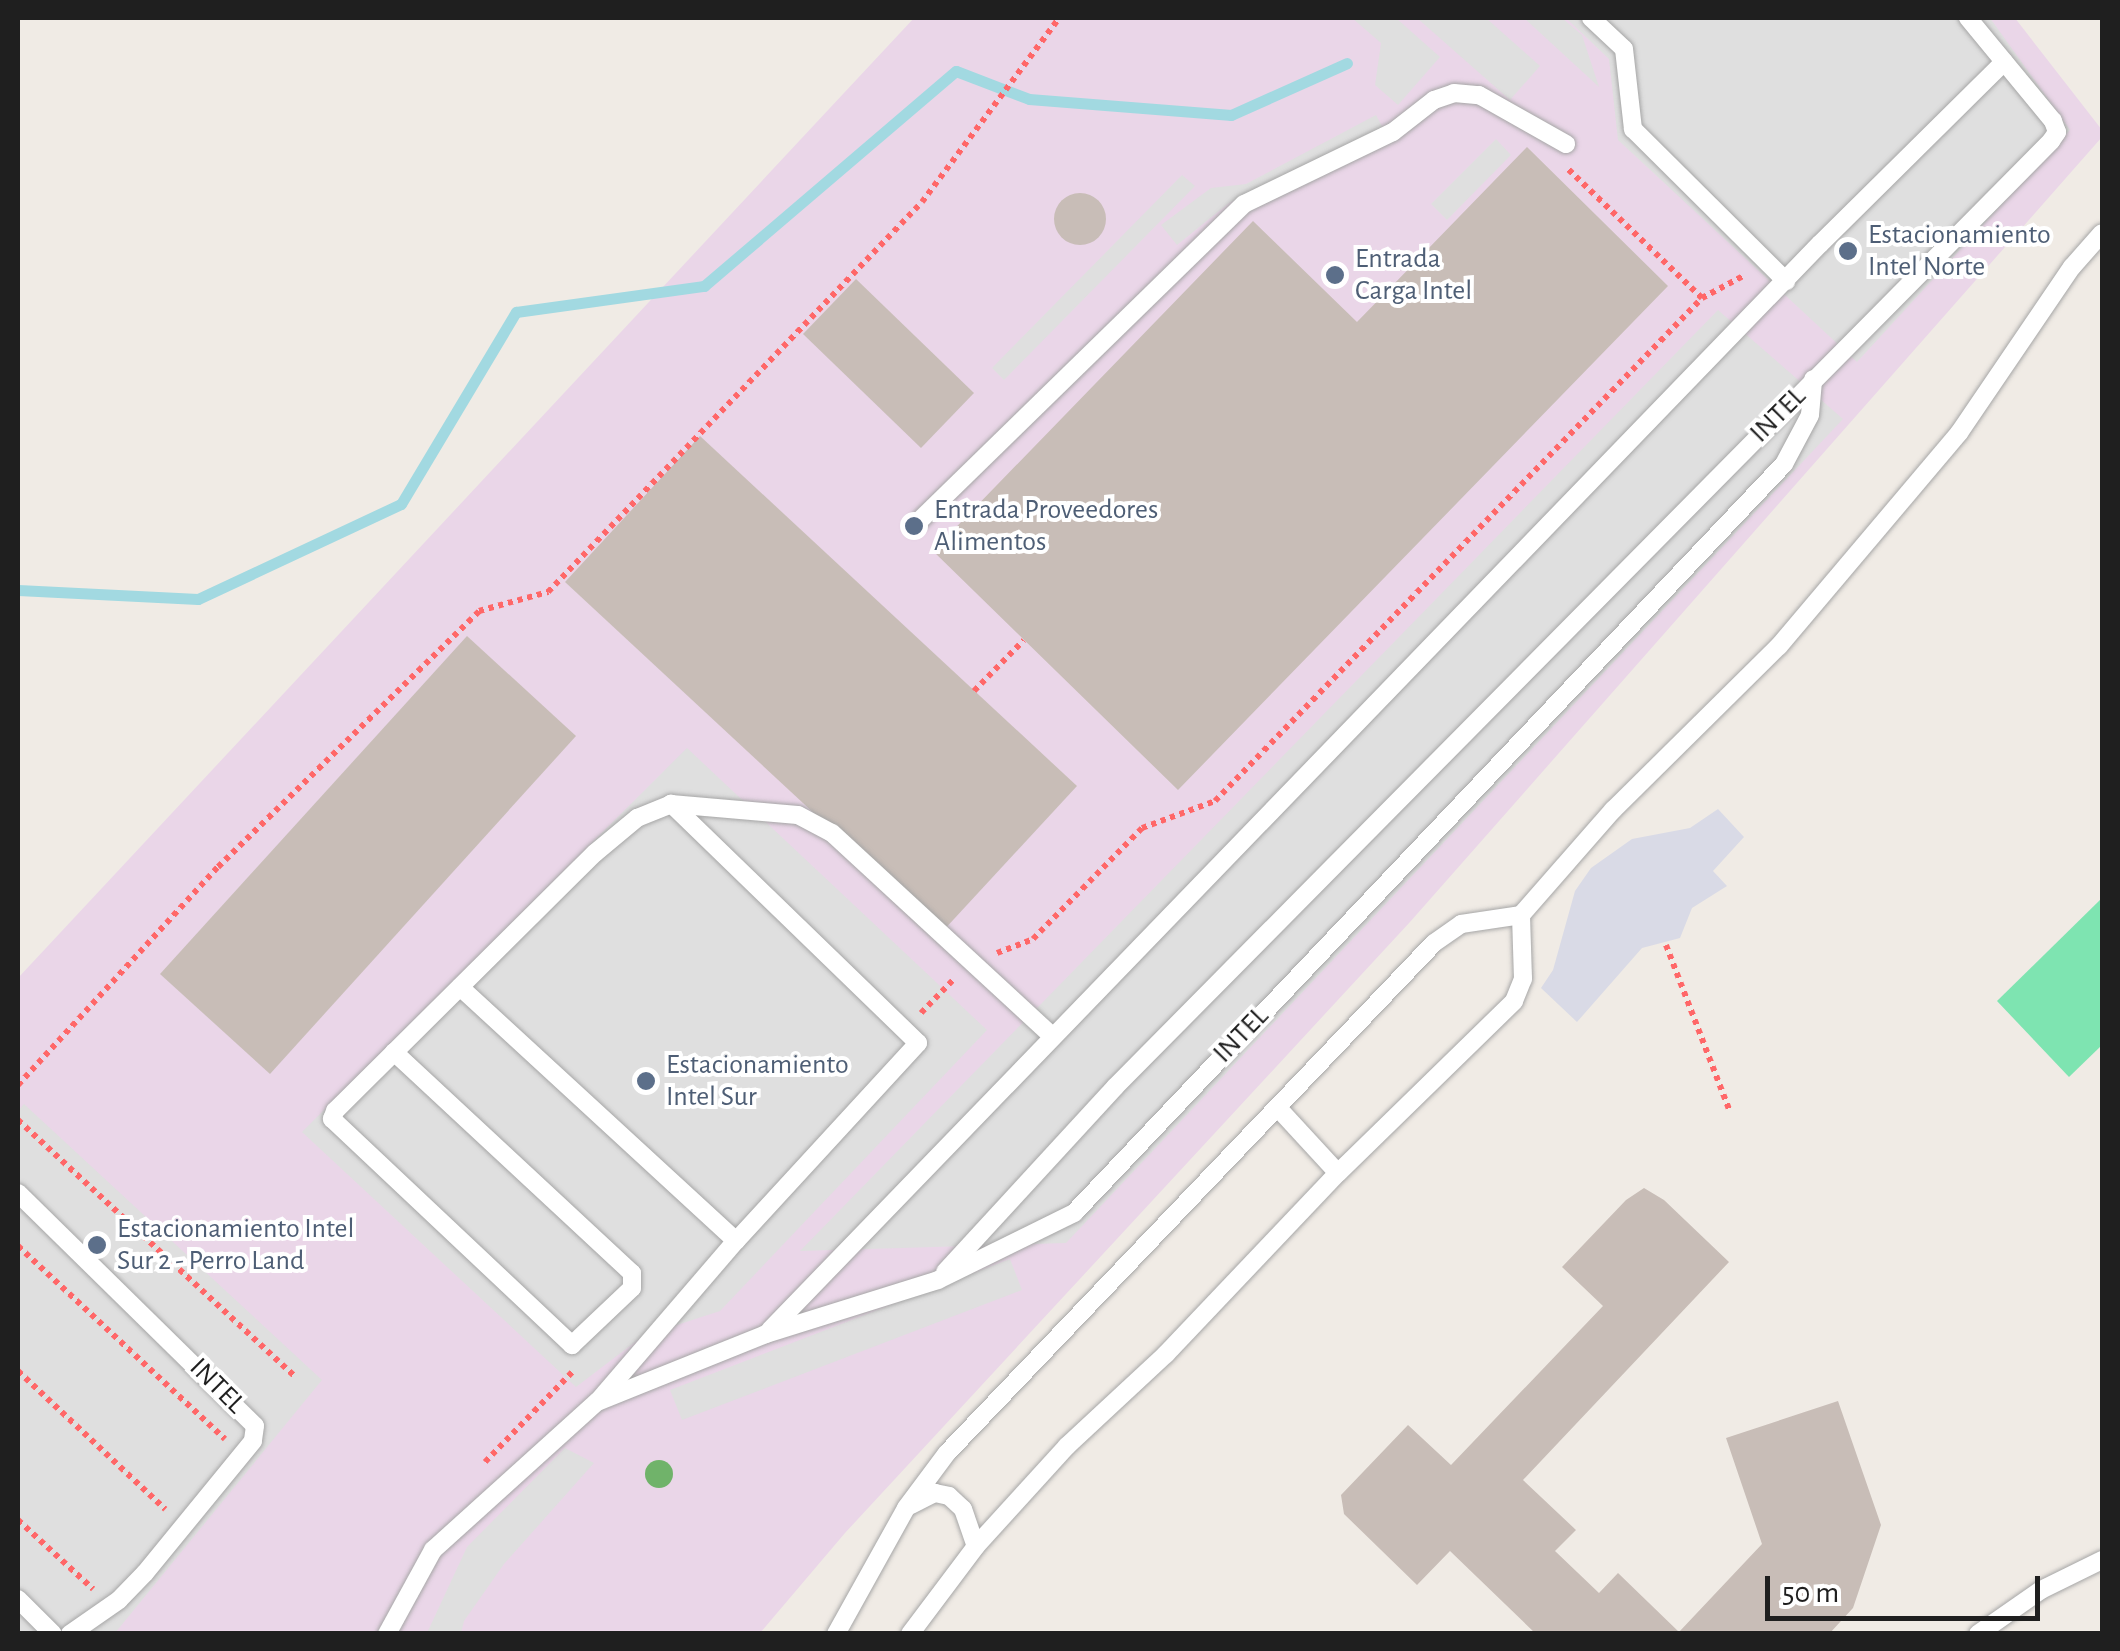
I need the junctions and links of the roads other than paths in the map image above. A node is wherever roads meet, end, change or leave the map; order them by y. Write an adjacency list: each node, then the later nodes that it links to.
1 (1591, 18): 6 (lane)
2 (1968, 18): 3 (lane)
3 (2004, 62): 6 (lane, INTEL); 7 (lane)
4 (1562, 152): 8 (lane)
5 (2102, 233): 10 (lane)
6 (1786, 281): 12 (lane, INTEL)
7 (1813, 379): 18 (lane, INTEL); 18 (lane, INTEL)
8 (914, 526)
9 (671, 804): 11 (lane); 12 (lane); 17 (lane)
10 (1521, 914): 14 (lane); 15 (lane)
11 (460, 987): 13 (lane); 17 (lane)
12 (1051, 1036): 19 (lane, INTEL)
13 (394, 1052): 13 (lane)
14 (1278, 1108): 15 (lane); 21 (lane)
15 (1338, 1173): 22 (lane)
16 (18, 1193): 27 (lane, INTEL)
17 (736, 1241): 20 (lane)
18 (938, 1280): 19 (lane, INTEL)
19 (766, 1334): 20 (lane, INTEL)
20 (597, 1402): 25 (lane, INTEL)
21 (906, 1508): 22 (lane); 28 (lane)
22 (976, 1546): 29 (lane)
23 (2102, 1560): 30 (lane)
24 (18, 1599): 26 (lane)
25 (385, 1631)
26 (53, 1634)
27 (70, 1634)
28 (836, 1634)
29 (910, 1634)
30 (1978, 1634)

